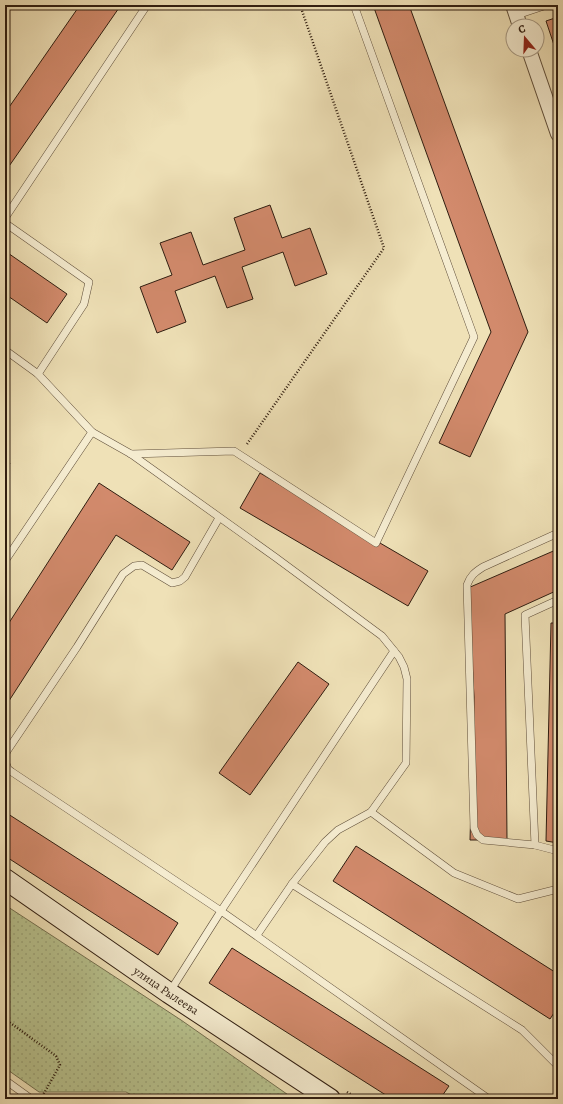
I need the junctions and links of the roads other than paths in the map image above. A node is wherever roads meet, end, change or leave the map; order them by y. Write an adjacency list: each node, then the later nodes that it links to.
1 (147, 5): 7 (lane)
2 (354, 5): 12 (lane)
3 (547, 5): 4 (lane)
4 (517, 15)
5 (532, 58): 6 (street)
6 (558, 134)
7 (5, 218)
8 (5, 223): 10 (lane)
9 (5, 350): 10 (lane)
10 (38, 374): 11 (lane)
11 (92, 432): 12 (lane); 15 (lane)
12 (131, 454): 13 (lane)
13 (219, 518): 17 (lane); 18 (lane)
14 (558, 533): 21 (lane)
15 (5, 561)
16 (558, 600): 21 (lane)
17 (394, 651): 20 (lane); 26 (lane)
18 (5, 756)
19 (5, 761): 26 (lane)
20 (370, 812): 24 (lane); 25 (lane)
21 (535, 845): 22 (lane)
22 (558, 851)
23 (5, 879): 28 (street, улица Рылеева)
24 (292, 884): 27 (lane); 29 (lane)
25 (558, 889)
26 (221, 911): 27 (lane); 28 (lane)
27 (257, 935): 33 (lane)
28 (169, 993): 32 (street, улица Рылеева)
29 (558, 1066)
30 (5, 1080): 31 (lane)
31 (30, 1099)
32 (330, 1099)
33 (489, 1099)

